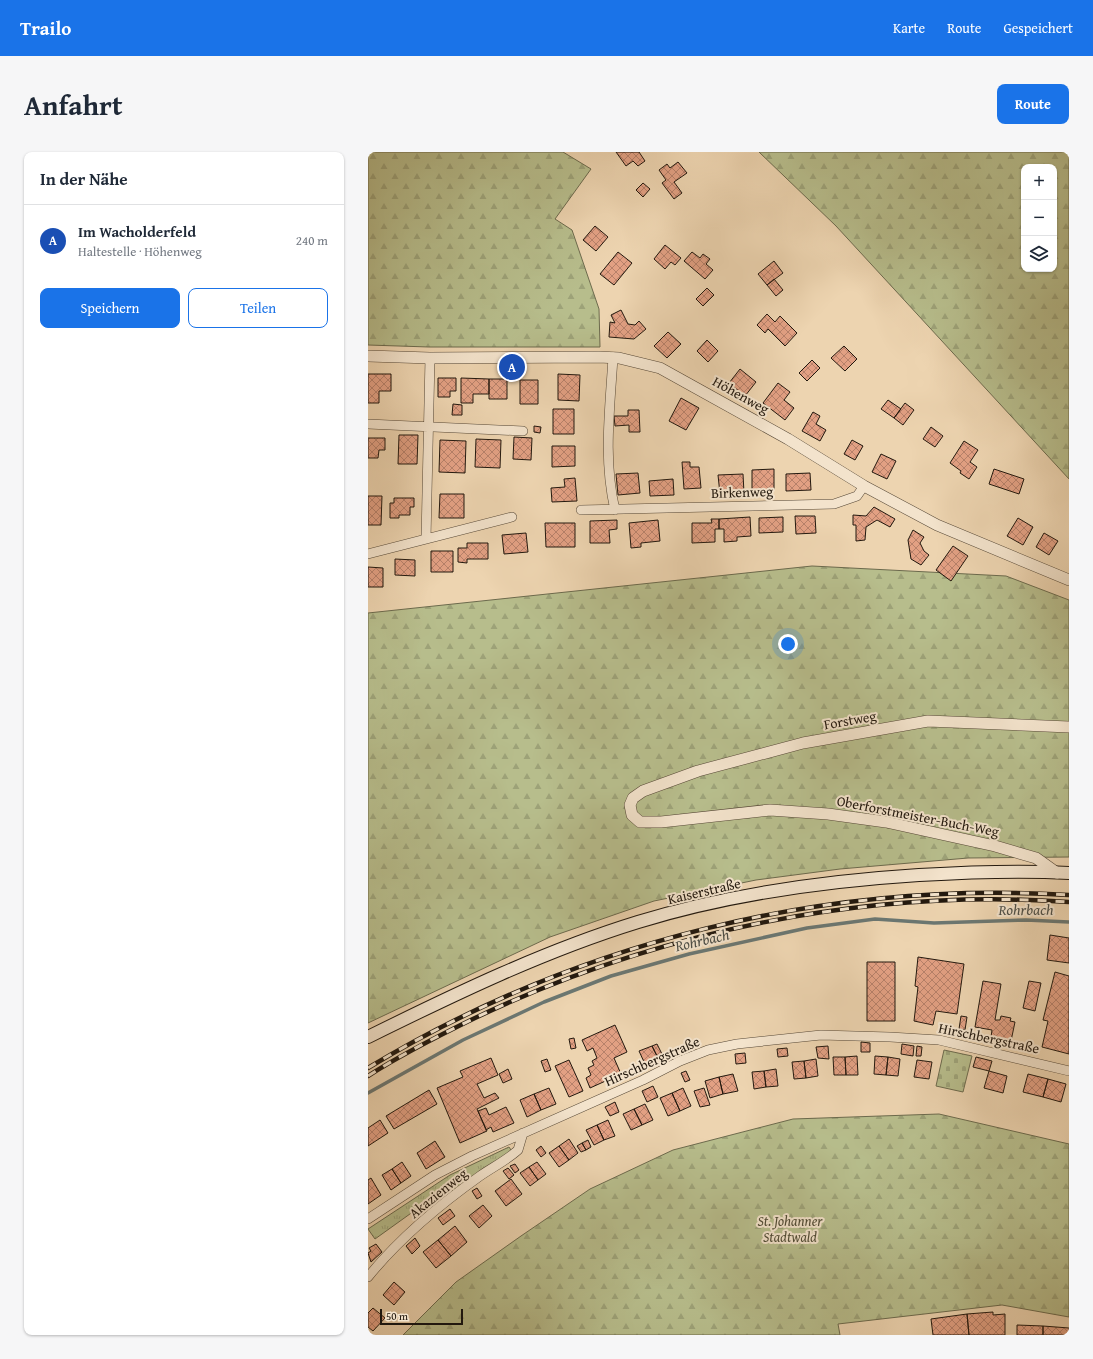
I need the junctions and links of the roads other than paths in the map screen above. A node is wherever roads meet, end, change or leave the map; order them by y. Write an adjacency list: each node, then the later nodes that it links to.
1 (368, 356): 3 (street, Höhenweg)
2 (613, 357): 3 (street, Höhenweg); 7 (street, Höhenweg); 9 (street)
3 (430, 358): 5 (street)
4 (368, 424): 5 (street)
5 (429, 427): 6 (street); 11 (street)
6 (523, 430)
7 (864, 486): 9 (street, Birkenweg); 13 (street, Höhenweg)
8 (581, 510): 9 (street, Birkenweg)
9 (615, 510)
10 (512, 517): 11 (street)
11 (426, 539): 12 (street)
12 (368, 554)
13 (1069, 580)
14 (1069, 728): 15 (street, Forstweg)
15 (643, 791): 16 (street, Oberforstmeister-Buch-Weg)
16 (1057, 873): 17 (main road, Kaiserstraße); 18 (main road, Kaiserstraße)
17 (1069, 873)
18 (368, 1037)
19 (1069, 1071): 20 (street, Hirschbergstraße)
20 (523, 1133): 21 (street, Hirschbergstraße); 22 (street, Akazienweg)
21 (368, 1219)
22 (368, 1276)

